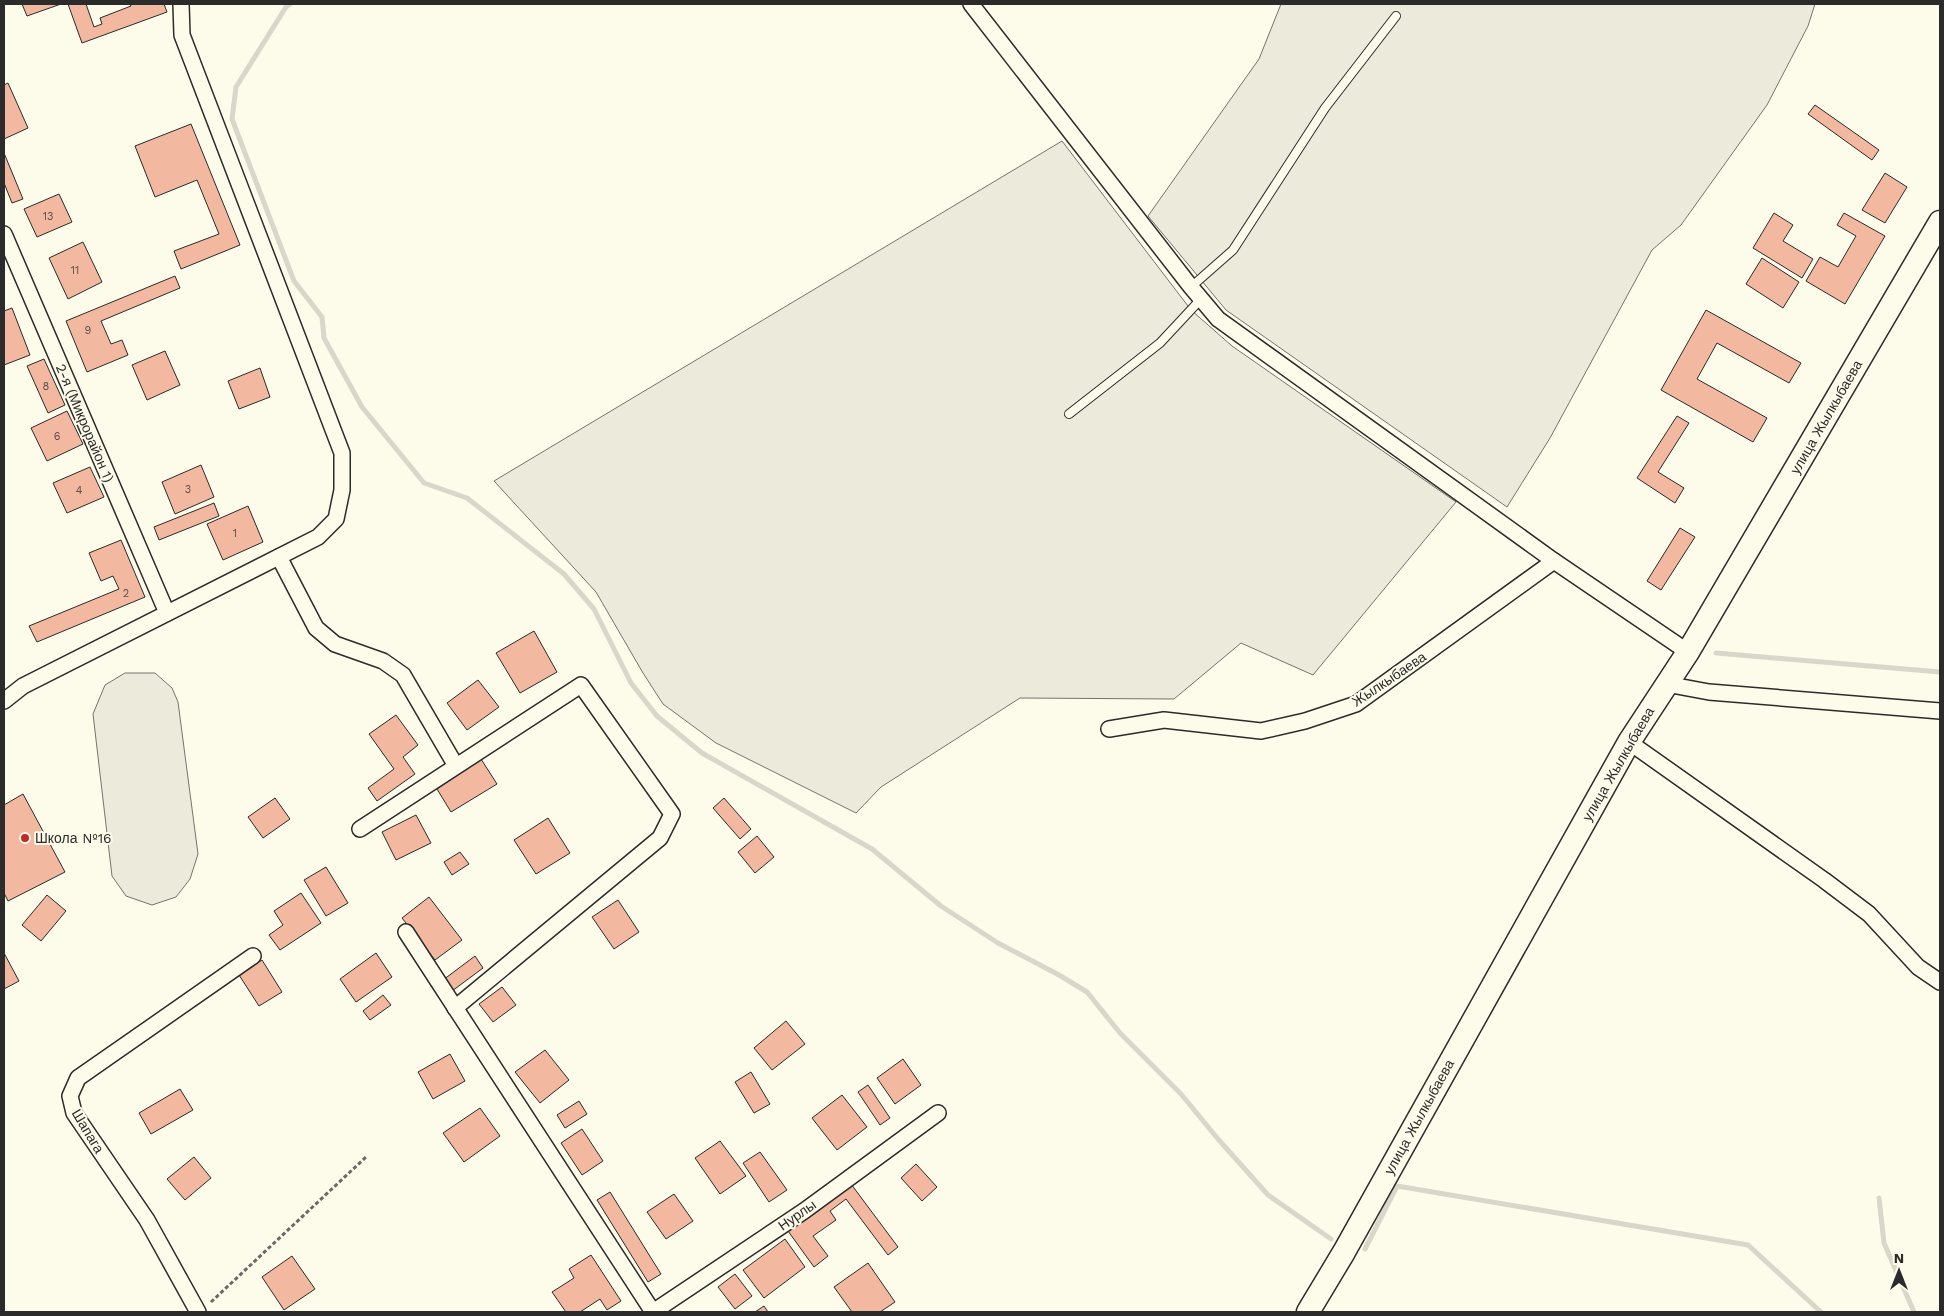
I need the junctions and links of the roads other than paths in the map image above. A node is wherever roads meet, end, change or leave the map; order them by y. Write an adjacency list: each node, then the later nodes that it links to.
1 (181, 4): 9 (street)
2 (972, 4): 6 (street)
3 (1396, 16): 6 (lane)
4 (1940, 222): 12 (main road, улица Жылкыбаева)
5 (4, 234): 11 (street, 2-я (Микрорайон 1))
6 (1191, 287): 7 (street)
7 (1201, 299): 8 (lane); 10 (street)
8 (1069, 414)
9 (279, 556): 11 (street); 18 (street)
10 (1554, 561): 12 (street); 16 (street, Жылкыбаева)
11 (167, 613): 14 (street)
12 (1688, 652): 13 (main road, улица Жылкыбаева)
13 (1666, 684): 15 (street); 17 (main road, улица Жылкыбаева)
14 (4, 701)
15 (1940, 710)
16 (1110, 729)
17 (1629, 742): 22 (street); 27 (main road, улица Жылкыбаева)
18 (456, 766): 19 (street); 23 (street)
19 (360, 829)
20 (406, 932): 23 (street)
21 (253, 956): 25 (street, Шапага)
22 (1940, 982)
23 (455, 1008): 26 (street)
24 (938, 1113): 26 (street, Нурлы)
25 (202, 1309)
26 (653, 1312)
27 (1308, 1312)

